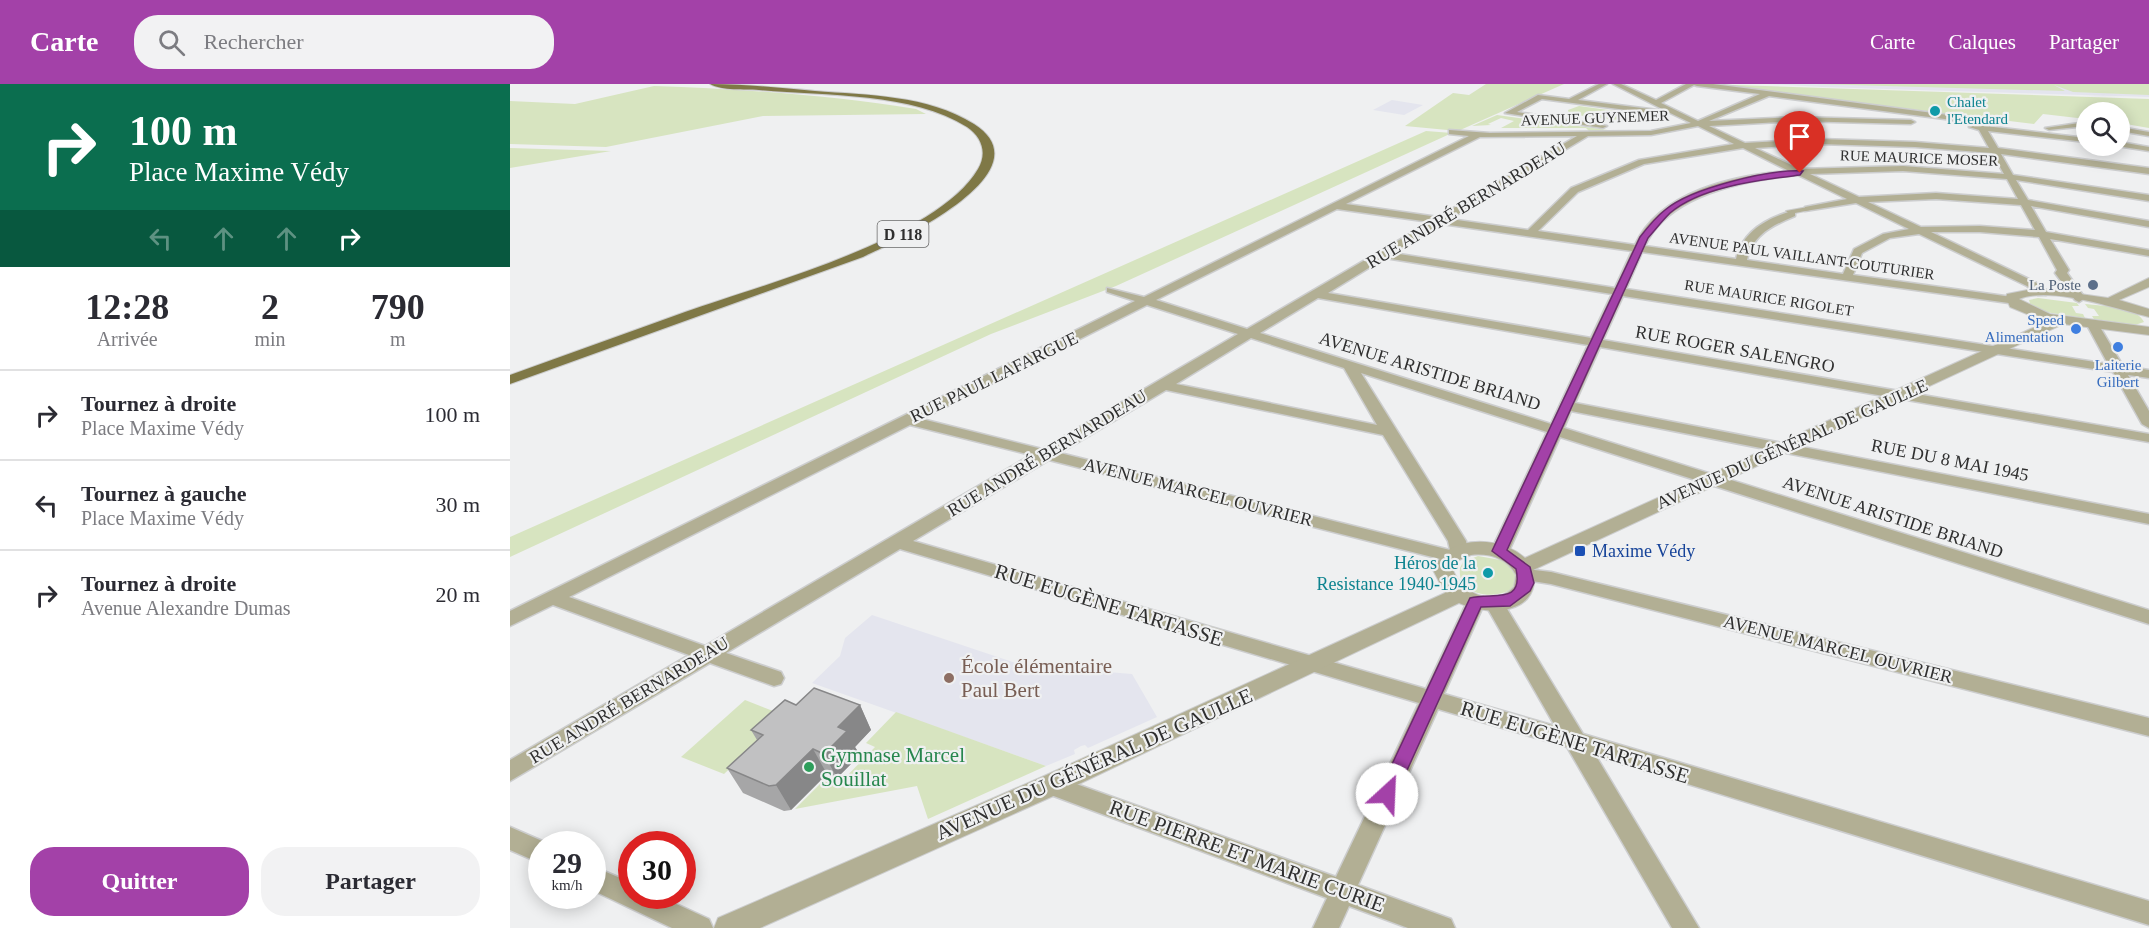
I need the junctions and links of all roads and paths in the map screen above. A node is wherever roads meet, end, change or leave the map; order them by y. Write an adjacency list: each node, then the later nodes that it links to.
1 (714, 84): 73 (main road, D 118)
2 (1604, 84): 8 (street)
3 (1616, 84): 9 (street)
4 (1691, 84): 9 (street)
5 (1697, 84): 6 (street)
6 (1768, 94): 17 (street, AVENUE GUYNEMER); 18 (street)
7 (1534, 101): 8 (street); 10 (street); 13 (street)
8 (1570, 101): 9 (street)
9 (1656, 107): 11 (street); 12 (street); 14 (street)
10 (1536, 111): 13 (street); 15 (street)
11 (1669, 113): 12 (street); 20 (street)
12 (1681, 115): 17 (street)
13 (1527, 116): 24 (street)
14 (1643, 120)
15 (1614, 122)
16 (1626, 124): 20 (street)
17 (1699, 124): 18 (street); 20 (street, AVENUE GUYNEMER); 29 (street)
18 (1979, 124): 21 (street); 31 (street)
19 (2076, 125): 21 (street)
20 (1660, 131): 24 (street, AVENUE GUYNEMER)
21 (2013, 131): 28 (street)
22 (2130, 131): 26 (street)
23 (1452, 132): 25 (street, AVENUE GUYNEMER)
24 (1651, 133): 27 (street, AVENUE GUYNEMER)
25 (1479, 134): 27 (street, AVENUE GUYNEMER); 39 (street, RUE PAUL LAFARGUE)
26 (2149, 134)
27 (1585, 135): 42 (street, RUE ANDRÉ BERNARDEAU)
28 (2076, 139)
29 (1744, 145): 31 (street); 34 (street); 45 (street)
30 (2130, 146): 32 (street)
31 (1994, 149): 33 (street); 35 (street)
32 (2149, 149)
33 (2149, 171)
34 (1800, 173): 35 (street, RUE MAURICE MOSER); 37 (street); 47 (street, RUE MAURICE MOSER)
35 (2009, 176): 36 (street, RUE MAURICE MOSER); 38 (street)
36 (2149, 198)
37 (1856, 200): 38 (street); 40 (street); 44 (street)
38 (2024, 203): 43 (street); 46 (street)
39 (1337, 206): 42 (street, AVENUE PAUL VAILLANT-COUTURIER); 59 (street, RUE PAUL LAFARGUE)
40 (1808, 209): 41 (street)
41 (1792, 214): 50 (street)
42 (1441, 220): 45 (street, AVENUE PAUL VAILLANT-COUTURIER); 49 (street, RUE ANDRÉ BERNARDEAU)
43 (2149, 224)
44 (1920, 231): 46 (street); 51 (street); 55 (street)
45 (1530, 233): 47 (street, AVENUE PAUL VAILLANT-COUTURIER)
46 (2041, 233): 48 (street); 57 (street)
47 (1639, 248): 50 (street, AVENUE PAUL VAILLANT-COUTURIER); 54 (street, RUE MAURICE MOSER)
48 (2149, 253)
49 (1383, 255): 54 (street, RUE MAURICE RIGOLET); 56 (street, RUE ANDRÉ BERNARDEAU)
50 (1741, 262): 51 (street, AVENUE PAUL VAILLANT-COUTURIER)
51 (1847, 277): 58 (street, AVENUE PAUL VAILLANT-COUTURIER)
52 (2149, 282): 60 (street)
53 (1111, 290): 59 (street, AVENUE ARISTIDE BRIAND)
54 (1619, 291): 68 (street, RUE MAURICE MOSER); 69 (street, RUE MAURICE RIGOLET)
55 (2042, 293): 57 (street); 58 (street)
56 (1315, 294): 66 (street, RUE ANDRÉ BERNARDEAU); 68 (street, RUE ROGER SALENGRO)
57 (2079, 298): 60 (street)
58 (2012, 301): 62 (street)
59 (1146, 302): 66 (street, AVENUE ARISTIDE BRIAND); 77 (street, RUE PAUL LAFARGUE)
60 (2111, 302): 61 (street)
61 (2149, 313)
62 (2061, 320): 63 (street); 69 (street, AVENUE DU GÉNÉRAL DE GAULLE)
63 (2093, 325): 64 (street); 71 (street)
64 (2132, 331): 65 (street); 67 (street)
65 (2149, 331)
66 (1248, 334): 70 (street, AVENUE ARISTIDE BRIAND); 74 (street, RUE ANDRÉ BERNARDEAU)
67 (2149, 342)
68 (1595, 343): 75 (street, RUE ROGER SALENGRO); 76 (street, RUE MAURICE MOSER)
69 (2000, 350): 71 (street, RUE MAURICE RIGOLET); 75 (street, AVENUE DU GÉNÉRAL DE GAULLE)
70 (1350, 366): 79 (street, AVENUE ARISTIDE BRIAND); 80 (street)
71 (2118, 369): 72 (street, RUE MAURICE RIGOLET); 78 (street)
72 (2149, 374)
73 (510, 380)
74 (1163, 385): 80 (street); 83 (street, RUE ANDRÉ BERNARDEAU)
75 (1901, 395): 81 (street, RUE ROGER SALENGRO); 82 (street, AVENUE DU GÉNÉRAL DE GAULLE)
76 (1567, 406): 79 (street, RUE MAURICE MOSER); 82 (street, RUE DU 8 MAI 1945)
77 (909, 420): 83 (street, AVENUE MARCEL OUVRIER); 90 (street, RUE PAUL LAFARGUE)
78 (2149, 424)
79 (1555, 430): 84 (street, AVENUE ARISTIDE BRIAND); 87 (street, RUE MAURICE MOSER)
80 (1388, 432): 88 (street)
81 (2149, 438)
82 (1785, 448): 84 (street, AVENUE DU GÉNÉRAL DE GAULLE); 85 (street, RUE DU 8 MAI 1945)
83 (1045, 454): 86 (street, RUE ANDRÉ BERNARDEAU); 88 (street, AVENUE MARCEL OUVRIER)
84 (1714, 480): 89 (street, AVENUE DU GÉNÉRAL DE GAULLE); 92 (street, AVENUE ARISTIDE BRIAND)
85 (2149, 519)
86 (898, 542): 94 (street, RUE ANDRÉ BERNARDEAU); 95 (street, RUE EUGÈNE TARTASSE)
87 (1500, 551): 88 (street); 89 (street)
88 (1455, 554): 91 (street)
89 (1525, 571): 91 (street); 98 (street, AVENUE MARCEL OUVRIER)
90 (552, 598): 93 (street, RUE PAUL LAFARGUE); 94 (street)
91 (1476, 600): 95 (street, AVENUE DU GÉNÉRAL DE GAULLE); 97 (street); 99 (street)
92 (2149, 617)
93 (510, 619)
94 (705, 655): 96 (street); 100 (street, RUE ANDRÉ BERNARDEAU)
95 (1312, 665): 97 (street, RUE EUGÈNE TARTASSE); 101 (street, AVENUE DU GÉNÉRAL DE GAULLE)
96 (774, 678)
97 (1431, 700): 99 (street, RUE EUGÈNE TARTASSE); 105 (street)
98 (2149, 727)
99 (1573, 740): 106 (street, RUE EUGÈNE TARTASSE); 111 (street)
100 (510, 771)
101 (1051, 785): 105 (street, RUE PIERRE ET MARIE CURIE); 108 (street, AVENUE DU GÉNÉRAL DE GAULLE)
102 (510, 838): 103 (street)
103 (528, 846)
104 (606, 884): 107 (street)
105 (1342, 891): 109 (street); 110 (street, RUE PIERRE ET MARIE CURIE)
106 (2149, 913)
107 (700, 928)
108 (728, 928)
109 (1326, 928)
110 (1442, 928)
111 (1686, 928)

